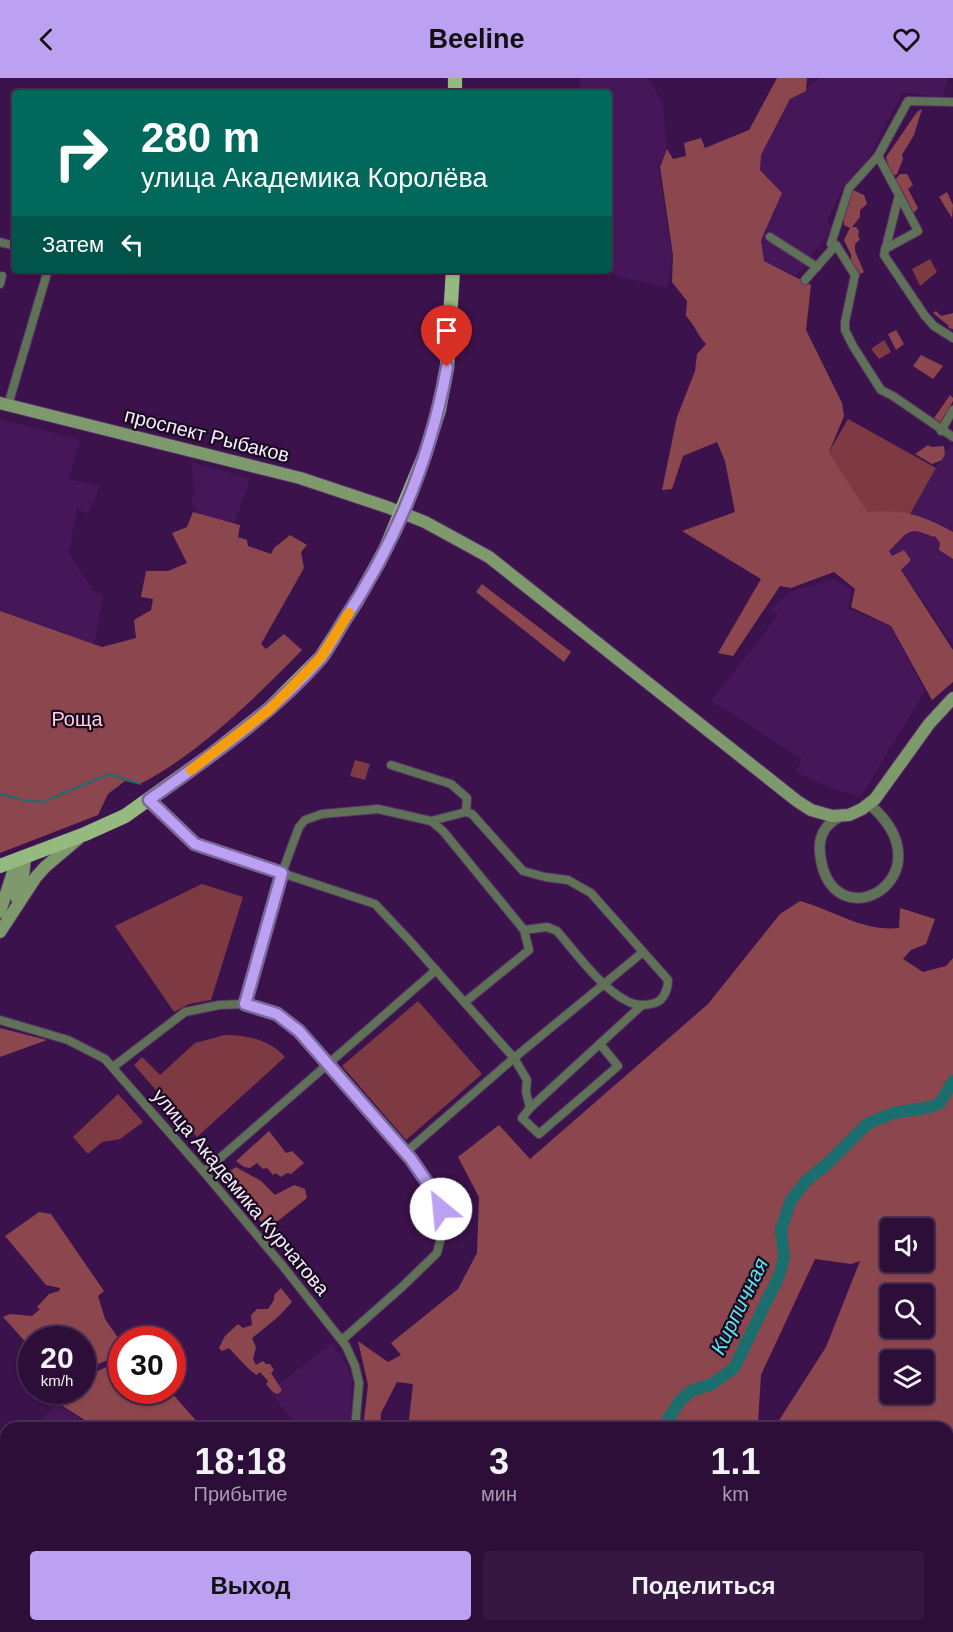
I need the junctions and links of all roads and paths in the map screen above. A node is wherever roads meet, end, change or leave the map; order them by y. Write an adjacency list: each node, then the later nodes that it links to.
1 (953, 102): 2 (street)
2 (878, 156): 3 (street); 5 (street)
3 (899, 195): 6 (street); 6 (street)
4 (770, 237): 7 (street)
5 (836, 245): 7 (street); 14 (street)
6 (885, 249): 11 (street)
7 (817, 267): 10 (street)
8 (47, 273): 12 (street)
9 (453, 273): 16 (main road)
10 (805, 280)
11 (953, 338)
12 (4, 404): 16 (main road, проспект Рыбаков)
13 (953, 410): 14 (street)
14 (941, 431): 15 (street)
15 (953, 437)
16 (402, 513): 19 (main road); 22 (main road, проспект Рыбаков)
17 (953, 698): 20 (main road)
18 (391, 765): 21 (street)
19 (149, 800): 24 (main road); 27 (street)
20 (869, 804): 22 (main road); 22 (street)
21 (466, 812): 23 (street); 30 (street)
22 (841, 816)
23 (431, 821): 27 (street); 29 (street)
24 (85, 834): 25 (main road); 28 (main road)
25 (21, 859): 26 (main road); 28 (main road)
26 (0, 866)
27 (282, 873): 31 (street); 34 (street)
28 (2, 922)
29 (524, 930): 32 (street); 33 (street)
30 (643, 952): 32 (street); 35 (street)
31 (436, 970): 33 (street); 39 (street)
32 (605, 984): 35 (street); 38 (street)
33 (465, 1002): 38 (street)
34 (245, 1004): 39 (street); 40 (street)
35 (641, 1006): 37 (street)
36 (0, 1020): 40 (street, улица Академика Курчатова)
37 (600, 1044): 41 (street); 41 (street)
38 (514, 1058): 41 (street); 42 (street)
39 (328, 1065): 42 (street); 43 (street)
40 (113, 1067): 43 (street, улица Академика Курчатова)
41 (531, 1108)
42 (405, 1153): 44 (street)
43 (204, 1172): 44 (street, улица Академика Курчатова)
44 (342, 1340): 45 (street, улица Академика Курчатова)
45 (356, 1422)

